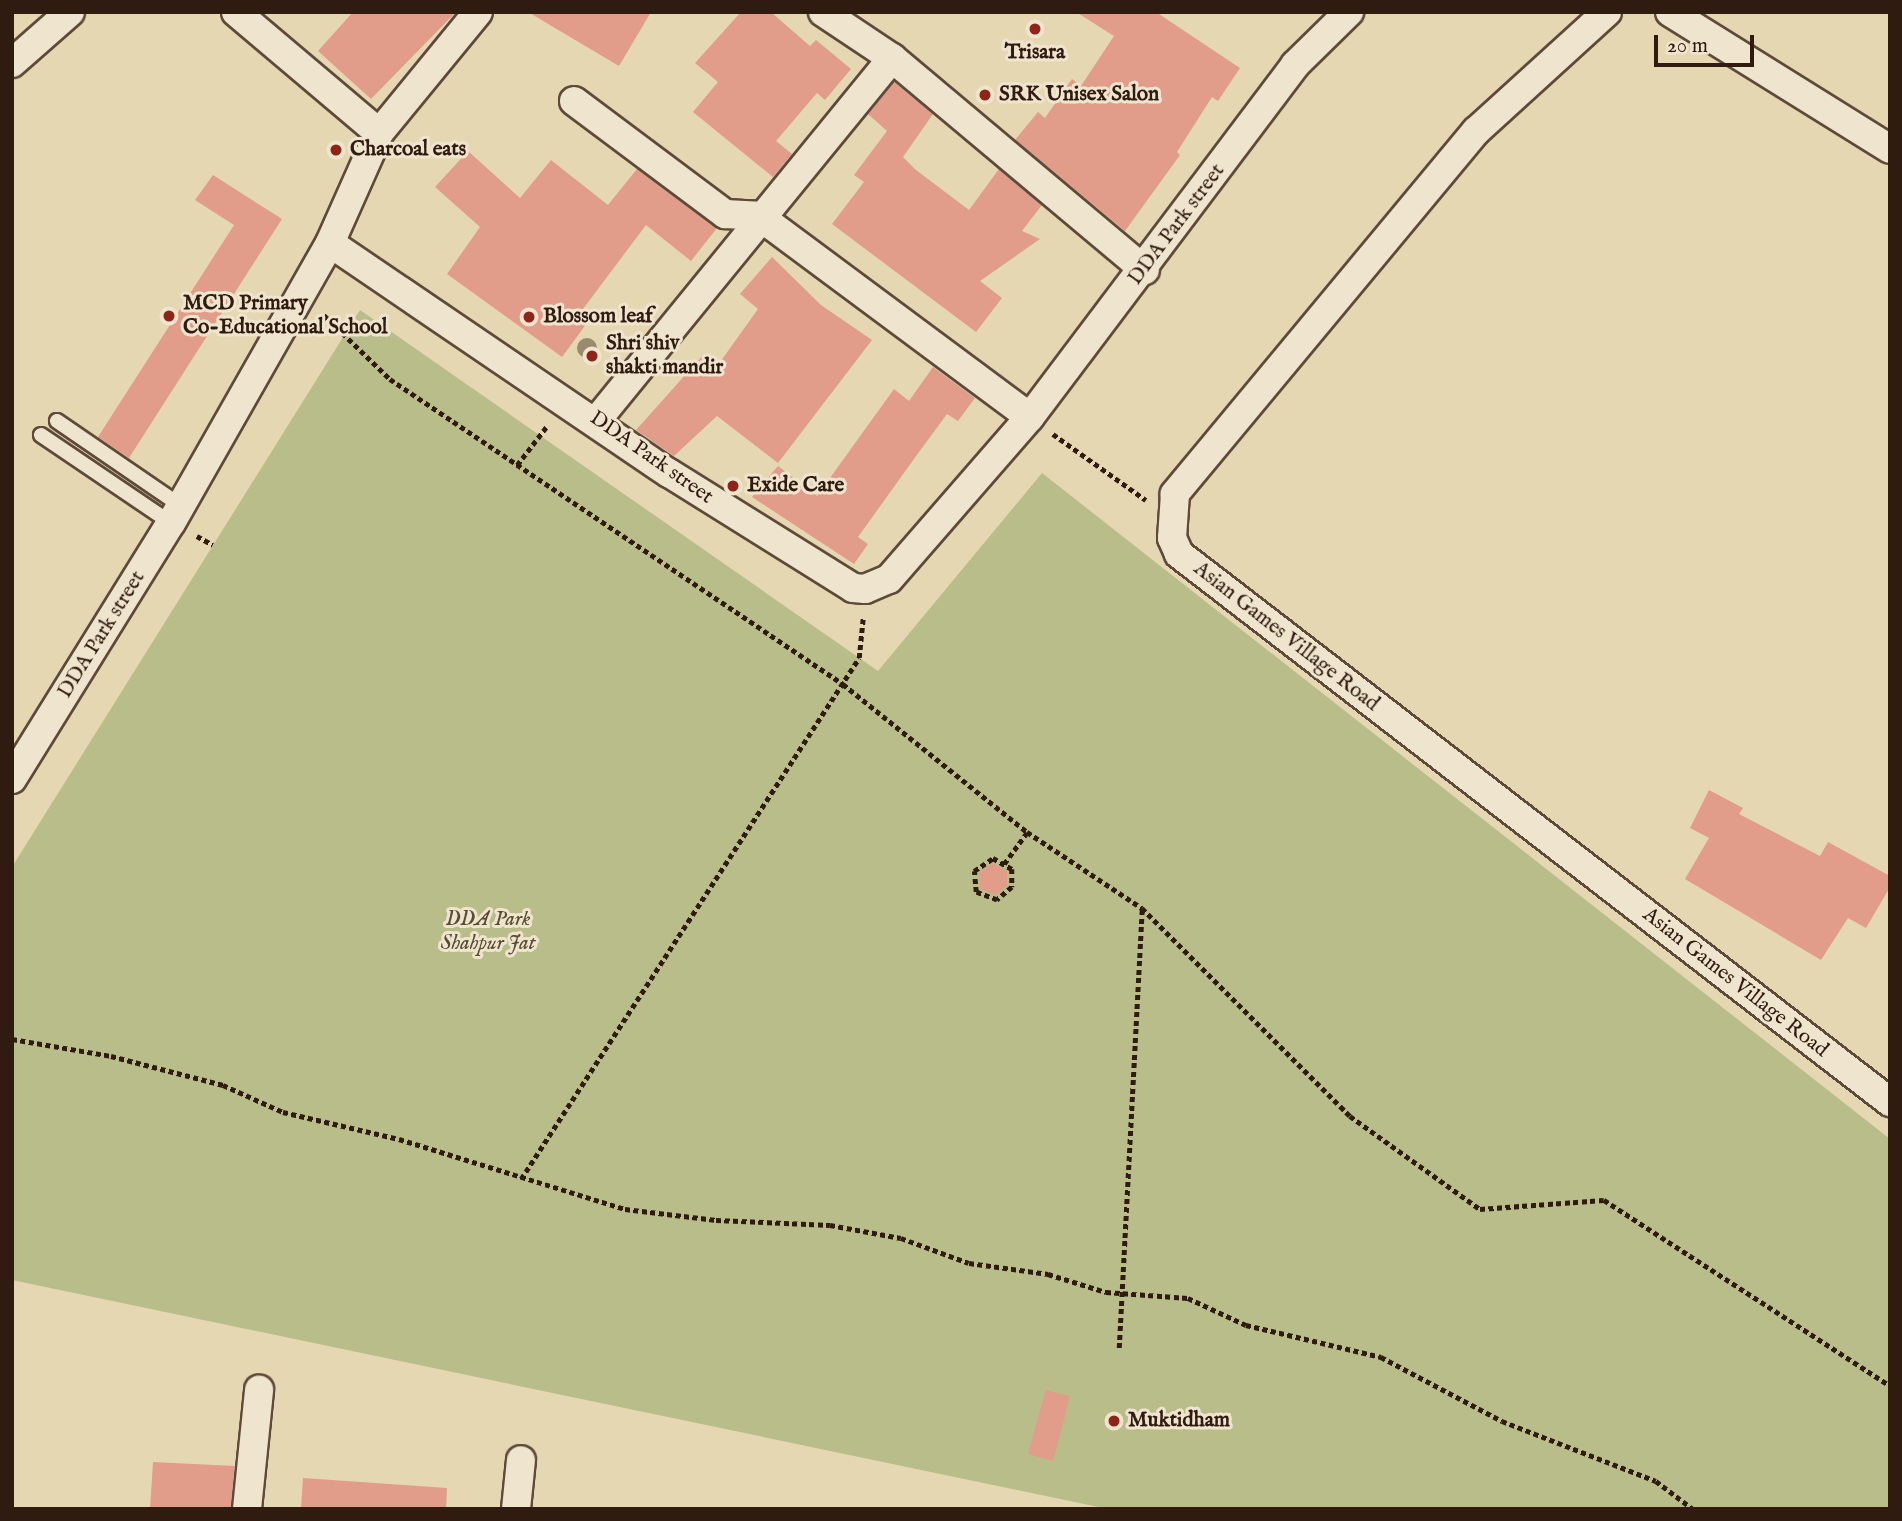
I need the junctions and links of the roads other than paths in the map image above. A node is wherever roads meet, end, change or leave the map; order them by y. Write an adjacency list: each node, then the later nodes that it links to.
1 (70, 12): 9 (street)
2 (236, 12): 11 (street)
3 (478, 12): 11 (street)
4 (822, 12): 8 (street)
5 (1349, 12): 15 (street, DDA Park street)
6 (1607, 12): 22 (street, Asian Games Village Road)
7 (1670, 12): 12 (street)
8 (892, 58): 13 (street); 15 (street)
9 (12, 63)
10 (574, 101): 13 (street)
11 (379, 133): 14 (street)
12 (1890, 149)
13 (759, 216): 16 (street); 17 (street)
14 (330, 243): 17 (street, DDA Park street); 20 (street, DDA Park street)
15 (1145, 270): 16 (street, DDA Park street)
16 (1030, 417): 17 (street, DDA Park street)
17 (597, 420)
18 (57, 421): 20 (lane)
19 (41, 435): 20 (lane)
20 (176, 514): 21 (street, DDA Park street)
21 (12, 779)
22 (1890, 1102)
23 (259, 1390): 25 (street)
24 (521, 1460): 26 (street)
25 (247, 1509)
26 (516, 1509)

